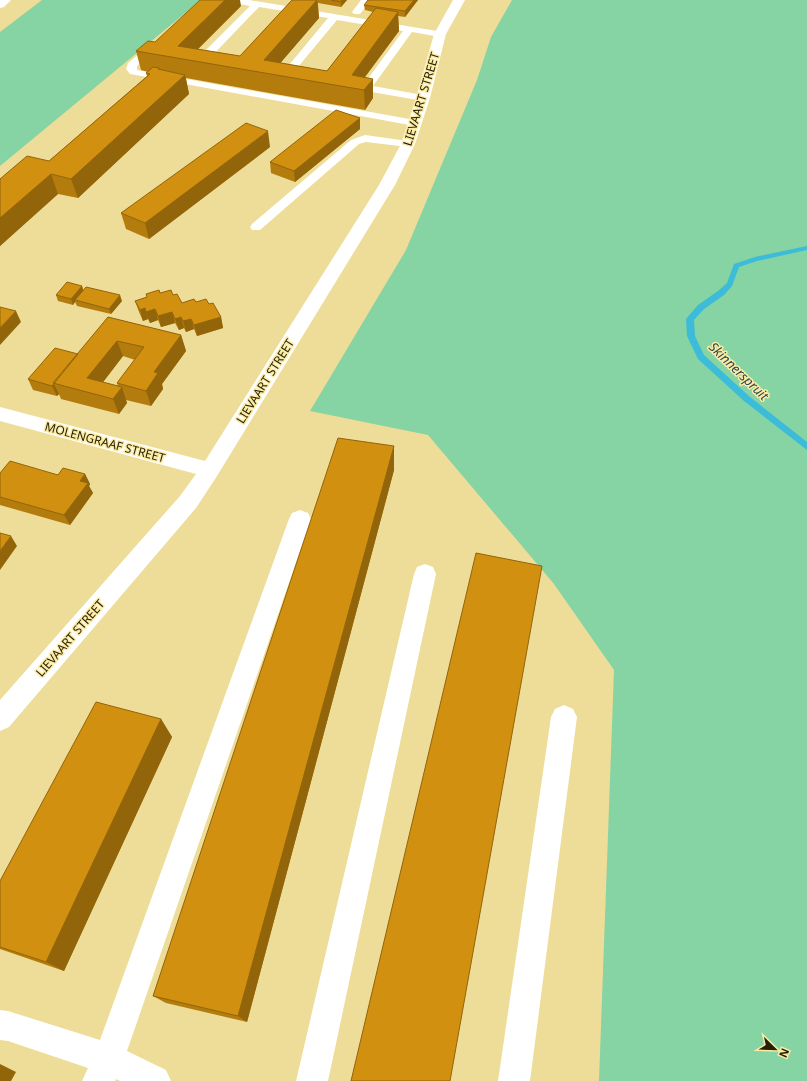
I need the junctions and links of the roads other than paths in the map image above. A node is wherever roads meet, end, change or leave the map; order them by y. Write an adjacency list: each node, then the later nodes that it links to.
1 (5, 0): 6 (street)
2 (232, 0): 7 (lane)
3 (288, 0): 8 (lane)
4 (366, 0): 8 (lane)
5 (459, 0): 11 (street, LIEVAART STREET)
6 (0, 4)
7 (257, 4): 9 (lane); 13 (lane)
8 (357, 12): 11 (lane)
9 (334, 17): 10 (lane); 14 (lane)
10 (409, 29): 11 (lane); 15 (lane)
11 (442, 30): 15 (street, LIEVAART STREET)
12 (166, 36): 16 (lane)
13 (205, 57)
14 (289, 71)
15 (423, 98): 16 (street, LIEVAART STREET)
16 (415, 123): 17 (street, LIEVAART STREET)
17 (408, 144): 18 (lane); 20 (street, LIEVAART STREET)
18 (256, 227)
19 (0, 414): 20 (street, MOLENGRAAF STREET)
20 (210, 470): 24 (street, LIEVAART STREET)
21 (300, 519): 26 (street)
22 (425, 574): 28 (street)
23 (564, 717): 29 (street)
24 (0, 719)
25 (3, 1023): 26 (street)
26 (104, 1070): 27 (street)
27 (155, 1081)
28 (312, 1081)
29 (514, 1081)

